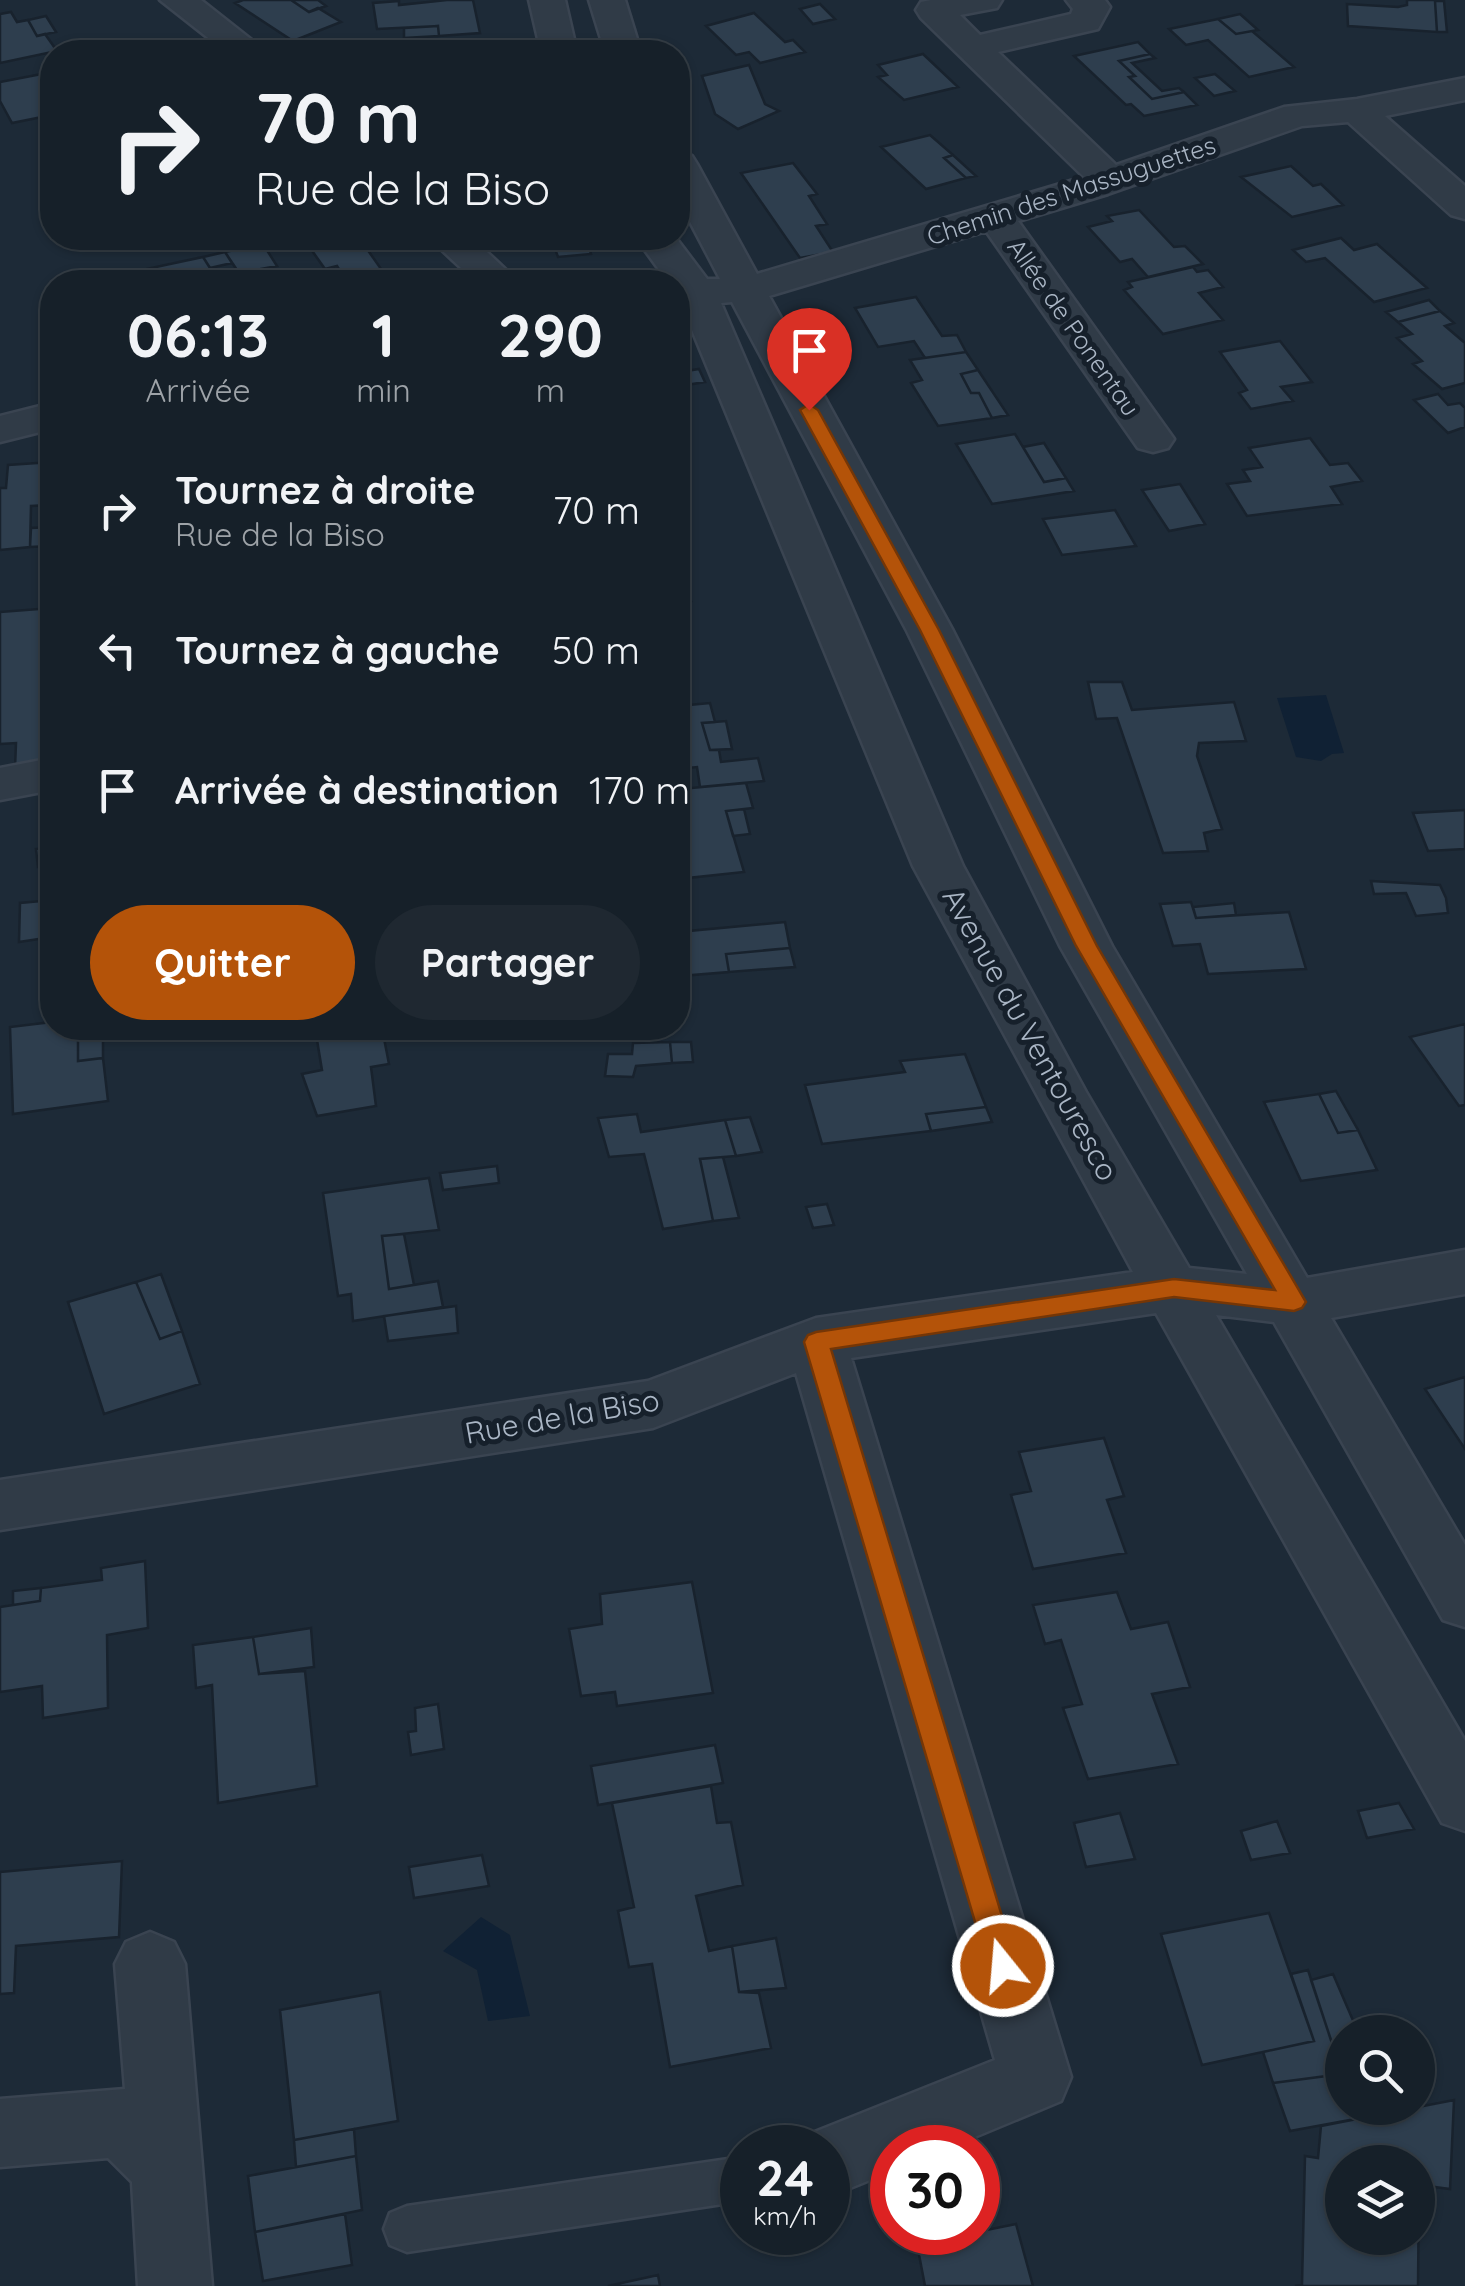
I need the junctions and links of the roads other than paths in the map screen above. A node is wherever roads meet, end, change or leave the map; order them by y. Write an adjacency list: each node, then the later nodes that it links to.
1 (178, 0): 6 (street)
2 (547, 0): 7 (street)
3 (607, 0): 8 (street)
4 (984, 0): 9 (street)
5 (1084, 0): 9 (street)
6 (232, 40)
7 (556, 40)
8 (619, 40)
9 (975, 47): 12 (street)
10 (1465, 89): 11 (street, Chemin des Massuguettes)
11 (1358, 110): 12 (street, Chemin des Massuguettes); 13 (street)
12 (1109, 180): 14 (street, Chemin des Massuguettes)
13 (1465, 207)
14 (995, 216): 20 (street, Chemin des Massuguettes); 23 (street, Allée de Ponentau)
15 (690, 219): 20 (street, Avenue du Ventouresco)
16 (463, 250): 18 (street)
17 (667, 250): 19 (street, Avenue du Ventouresco)
18 (485, 270)
19 (686, 270)
20 (706, 292): 27 (street, Avenue du Ventouresco); 28 (street, Avenue du Ventouresco)
21 (40, 419): 22 (street)
22 (0, 429)
23 (1153, 438)
24 (40, 776): 25 (street)
25 (0, 784)
26 (1465, 1272): 28 (street, Rue de la Biso)
27 (1174, 1288): 28 (street, Rue de la Biso); 29 (street, Rue de la Biso); 32 (street, Avenue du Ventouresco)
28 (1294, 1302): 31 (street, Avenue du Ventouresco)
29 (816, 1342): 30 (street, Rue de la Biso); 35 (street)
30 (0, 1505)
31 (1465, 1601)
32 (1465, 1802)
33 (150, 1964): 36 (street)
34 (0, 2133): 36 (street)
35 (850, 2153)
36 (167, 2167): 39 (street)
37 (720, 2182): 38 (lane)
38 (406, 2229)
39 (176, 2286)

